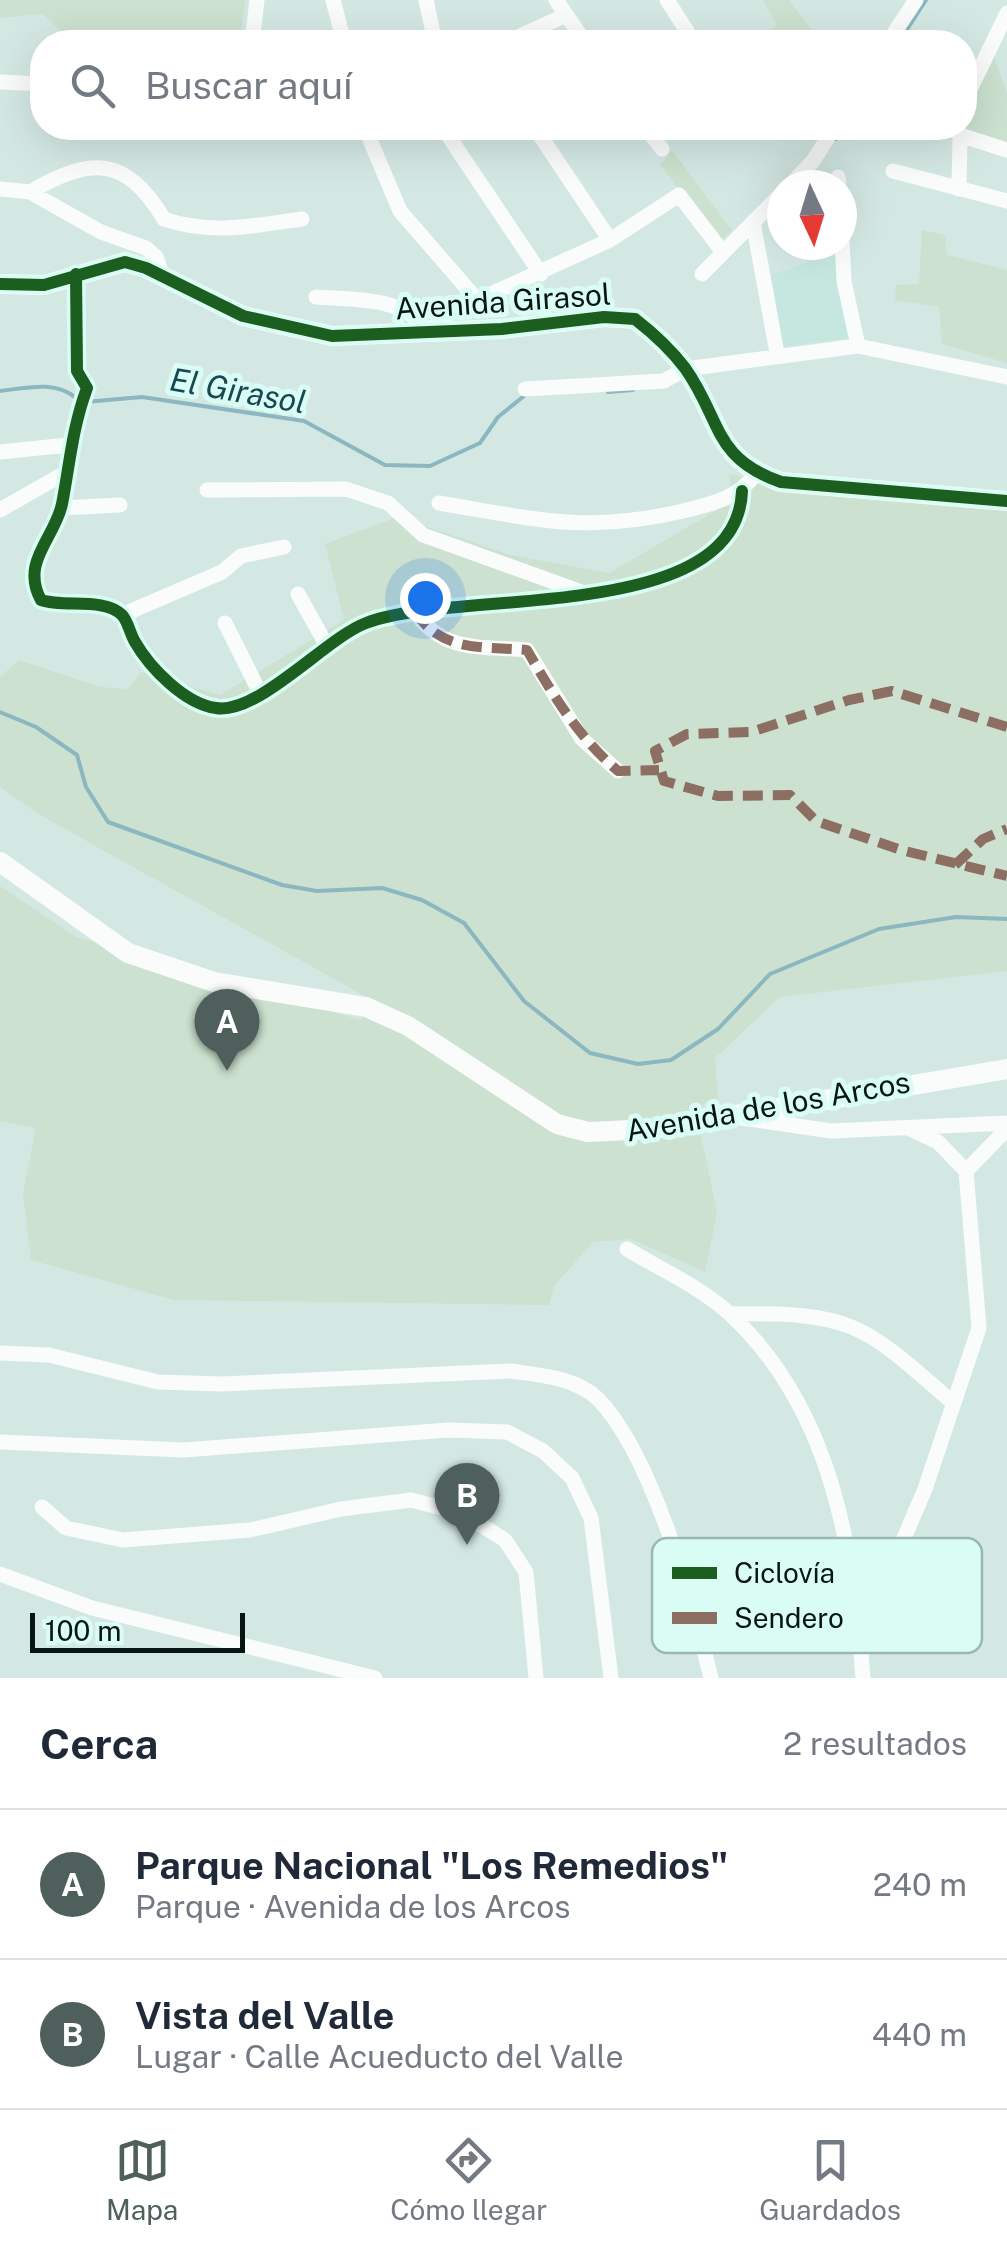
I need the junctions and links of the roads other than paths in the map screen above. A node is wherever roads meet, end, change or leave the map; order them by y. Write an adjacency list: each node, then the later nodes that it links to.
1 (258, 0): 9 (street)
2 (334, 0): 10 (street)
3 (426, 0): 11 (street)
4 (556, 0): 8 (street)
5 (667, 0): 14 (street)
6 (916, 0): 15 (street)
7 (1007, 13): 16 (street)
8 (566, 15): 12 (street); 13 (street)
9 (254, 30)
10 (341, 30)
11 (433, 30)
12 (533, 30)
13 (577, 30)
14 (686, 30)
15 (896, 30)
16 (977, 75)
17 (0, 82): 18 (street)
18 (30, 83)
19 (977, 138): 27 (street)
20 (371, 140): 46 (street)
21 (450, 140): 41 (street)
22 (543, 140): 37 (street)
23 (655, 140): 26 (street)
24 (827, 140): 28 (street)
25 (958, 140): 31 (street)
26 (662, 149)
27 (1007, 150)
28 (805, 170)
29 (893, 171): 31 (street)
30 (0, 188): 32 (street)
31 (959, 189): 33 (street)
32 (30, 192): 35 (street); 43 (street)
33 (1007, 201)
34 (767, 209): 36 (street)
35 (302, 220)
36 (754, 223): 38 (street); 49 (street)
37 (610, 240): 38 (street); 41 (street)
38 (722, 251): 42 (street)
39 (843, 260): 48 (street)
40 (76, 274): 43 (street, Avenida Girasol); 44 (street, Avenida Girasol); 53 (street)
41 (541, 274): 46 (street)
42 (702, 274)
43 (164, 280): 47 (street, Avenida Girasol)
44 (0, 284)
45 (316, 297): 47 (street)
46 (478, 300): 47 (street)
47 (427, 333): 50 (street, Avenida Girasol)
48 (858, 346): 49 (street); 51 (street)
49 (777, 353): 50 (street)
50 (685, 368): 52 (street); 56 (street, Avenida Girasol)
51 (1007, 377)
52 (525, 389)
53 (68, 444): 54 (street); 55 (street)
54 (0, 452)
55 (66, 474): 62 (street); 63 (street)
56 (757, 474): 58 (street); 59 (street)
57 (207, 490): 66 (street)
58 (742, 492): 60 (street); 66 (street)
59 (1007, 501)
60 (439, 502)
61 (120, 505): 62 (street)
62 (61, 508): 68 (street)
63 (0, 510)
64 (284, 546): 68 (street)
65 (298, 594): 70 (street)
66 (594, 596): 67 (street)
67 (414, 611): 70 (street); 72 (street)
68 (122, 615): 71 (street)
69 (225, 623): 71 (street)
70 (327, 646): 71 (street)
71 (260, 693)
72 (618, 771)
73 (0, 862): 75 (street, Avenida de los Arcos)
74 (1007, 1070): 75 (street, Avenida de los Arcos)
75 (721, 1115): 77 (street)
76 (1007, 1126): 77 (street); 78 (street)
77 (910, 1129): 78 (street)
78 (966, 1171): 82 (street)
79 (628, 1248): 80 (street)
80 (730, 1314): 82 (street); 86 (street)
81 (0, 1353): 85 (street)
82 (952, 1402): 87 (street)
83 (0, 1442): 93 (street)
84 (42, 1507): 92 (street)
85 (668, 1538)
86 (845, 1538)
87 (904, 1538)
88 (0, 1574): 91 (street)
89 (705, 1653): 94 (street)
90 (861, 1653): 95 (street)
91 (375, 1678)
92 (536, 1678)
93 (611, 1678)
94 (711, 1678)
95 (863, 1678)

